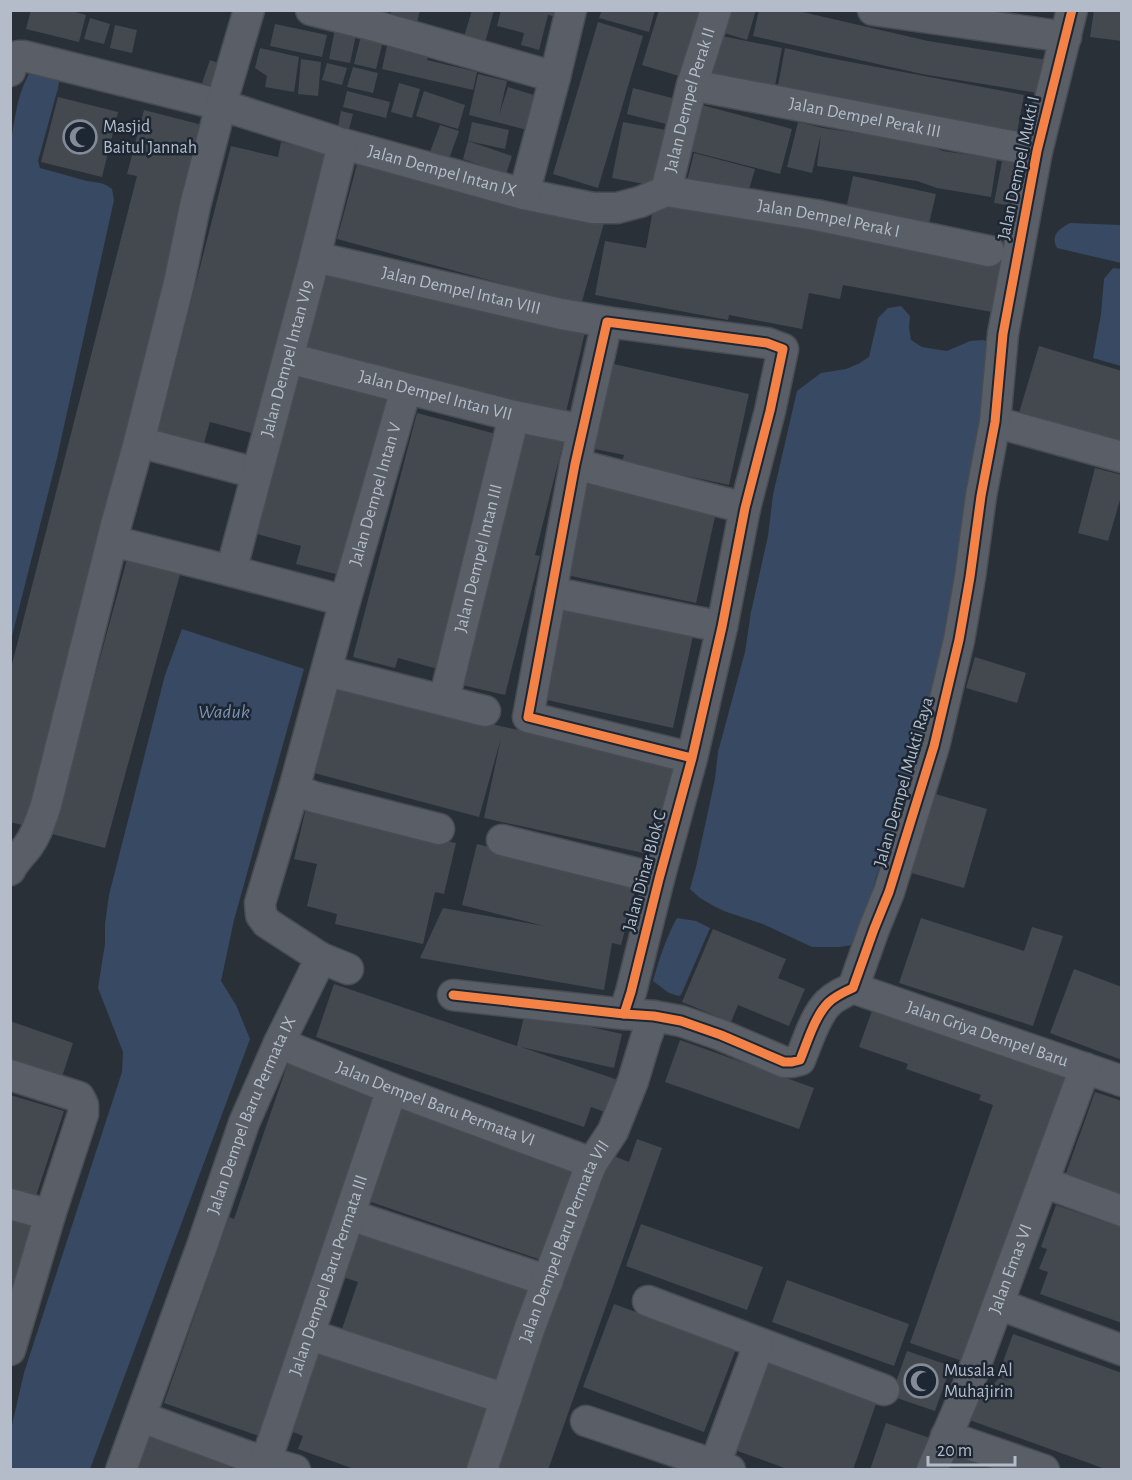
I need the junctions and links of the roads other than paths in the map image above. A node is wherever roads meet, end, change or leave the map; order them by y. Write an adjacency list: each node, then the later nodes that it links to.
1 (249, 10): 10 (street)
2 (311, 10): 8 (street)
3 (571, 10): 8 (street)
4 (716, 10): 9 (street, Jalan Dempel Perak II)
5 (873, 10): 6 (street)
6 (1069, 24): 12 (street, Jalan Dempel Mukti I)
7 (12, 65): 10 (street, Jalan Dempel Intan IX)
8 (555, 77): 14 (street)
9 (693, 86): 12 (street, Jalan Dempel Perak III); 13 (street, Jalan Dempel Perak II)
10 (221, 105): 11 (street, Jalan Dempel Intan IX); 24 (street)
11 (343, 144): 14 (street, Jalan Dempel Intan IX); 16 (street, Jalan Dempel Intan VI9)
12 (1037, 151): 18 (street, Jalan Dempel Mukti I)
13 (666, 191): 14 (street, Jalan Dempel Intan IX); 15 (street, Jalan Dempel Perak I)
14 (524, 194)
15 (989, 250)
16 (315, 257): 17 (street, Jalan Dempel Intan VIII); 19 (street, Jalan Dempel Intan VI9)
17 (607, 322): 23 (street); 28 (street, Jalan Dempel Intan VIII)
18 (1003, 334): 22 (street, Jalan Dempel Mukti Raya)
19 (288, 358): 20 (street, Jalan Dempel Intan VII); 27 (street, Jalan Dempel Intan VI9)
20 (406, 389): 21 (street, Jalan Dempel Intan VII); 32 (street, Jalan Dempel Intan V)
21 (514, 416): 23 (street, Jalan Dempel Intan VII); 35 (street, Jalan Dempel Intan III)
22 (995, 422): 25 (street); 43 (street, Jalan Dempel Mukti Raya)
23 (582, 430): 26 (street)
24 (139, 442): 27 (street); 29 (street)
25 (1122, 457)
26 (575, 464): 28 (street); 31 (street)
27 (256, 473): 30 (street, Jalan Dempel Intan VI9)
28 (745, 508): 33 (street, Jalan Dinar Blok C)
29 (112, 542): 30 (street); 41 (street)
30 (231, 571): 32 (street)
31 (551, 592): 33 (street); 37 (street)
32 (345, 601): 34 (street, Jalan Dempel Intan V)
33 (722, 627): 37 (street, Jalan Dinar Blok C)
34 (327, 671): 35 (street); 38 (street, Jalan Dempel Intan V)
35 (444, 700): 36 (street)
36 (485, 711)
37 (692, 758): 42 (street, Jalan Dinar Blok C)
38 (294, 789): 39 (street); 47 (street, Jalan Dempel Baru Permata IX)
39 (439, 828)
40 (502, 840): 42 (street, Jalan Dinar Blok C)
41 (10, 870)
42 (660, 879): 45 (street, Jalan Dinar Blok C)
43 (853, 988): 46 (street); 48 (street, Jalan Griya Dempel Baru)
44 (453, 995): 45 (street)
45 (628, 1003): 46 (street)
46 (654, 1016): 52 (street, Jalan Dempel Baru Permata VII)
47 (279, 1043): 51 (street, Jalan Dempel Baru Permata VI); 67 (street, Jalan Dempel Baru Permata IX)
48 (1085, 1068): 50 (street, Jalan Griya Dempel Baru); 53 (street, Jalan Emas VI)
49 (10, 1075): 56 (street)
50 (1122, 1081)
51 (392, 1089): 52 (street, Jalan Dempel Baru Permata VI); 57 (street, Jalan Dempel Baru Permata III)
52 (592, 1163): 58 (street, Jalan Dempel Baru Permata VII)
53 (1043, 1182): 55 (street); 60 (street, Jalan Emas VI)
54 (10, 1204): 56 (street)
55 (1122, 1211)
56 (50, 1215): 62 (street)
57 (350, 1215): 58 (street); 61 (street, Jalan Dempel Baru Permata III)
58 (548, 1281): 66 (street, Jalan Dempel Baru Permata VII)
59 (648, 1301): 63 (street)
60 (998, 1304): 64 (street); 69 (street, Jalan Emas VI)
61 (310, 1335): 66 (street); 70 (street, Jalan Dempel Baru Permata III)
62 (12, 1338)
63 (759, 1344): 65 (street); 71 (street)
64 (1122, 1350)
65 (884, 1390)
66 (506, 1399): 74 (street, Jalan Dempel Baru Permata VII)
67 (141, 1417): 70 (street); 72 (street, Jalan Dempel Baru Permata IX)
68 (586, 1421): 71 (street)
69 (946, 1436): 75 (street, Jalan Emas VI); 76 (street)
70 (252, 1462): 73 (street)
71 (719, 1468)
72 (121, 1470)
73 (296, 1470)
74 (482, 1470)
75 (932, 1470)
76 (1044, 1470)

